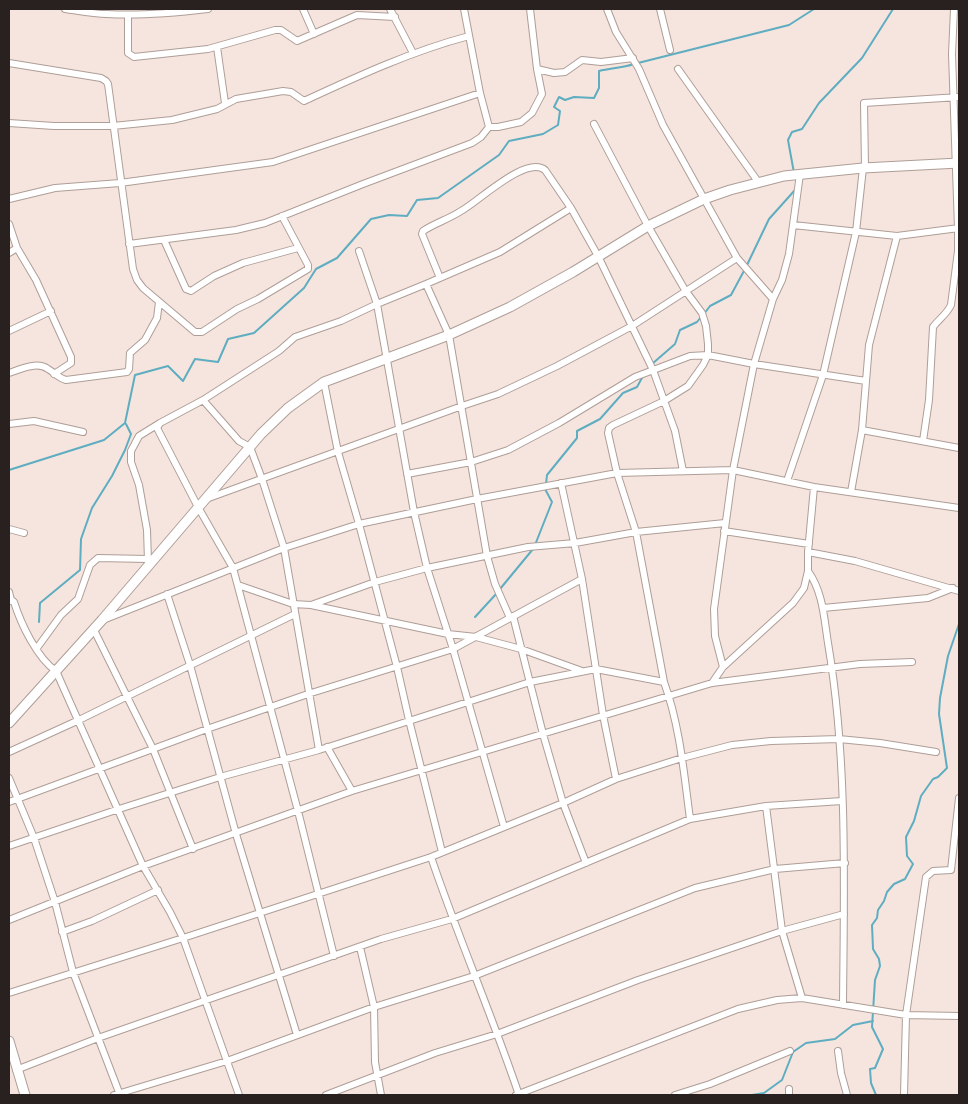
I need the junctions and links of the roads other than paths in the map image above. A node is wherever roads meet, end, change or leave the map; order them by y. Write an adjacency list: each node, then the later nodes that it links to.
1 (65, 9): 10 (street)
2 (208, 9): 10 (street)
3 (303, 9): 12 (street)
4 (390, 9): 11 (street)
5 (464, 9): 13 (street)
6 (530, 9): 21 (street)
7 (607, 9): 18 (street)
8 (660, 9): 15 (street)
9 (954, 9): 17 (street)
10 (128, 15): 14 (street)
11 (395, 17): 12 (street); 16 (street)
12 (314, 34): 14 (street)
13 (469, 36): 16 (street); 22 (street)
14 (217, 47): 24 (street)
15 (670, 50)
16 (413, 53): 24 (street)
17 (956, 54): 23 (street)
18 (634, 60): 21 (street); 35 (street)
19 (9, 63): 27 (street)
20 (678, 69): 33 (street)
21 (536, 70): 28 (street)
22 (480, 93): 28 (street); 32 (street)
23 (957, 97): 29 (street); 30 (street)
24 (225, 103): 27 (street)
25 (9, 122): 27 (street)
26 (594, 124): 40 (street)
27 (113, 126): 32 (street)
28 (489, 128): 37 (street)
29 (958, 164): 30 (street); 41 (street)
30 (864, 168): 31 (street); 42 (street)
31 (800, 174): 33 (street); 39 (street)
32 (120, 183): 34 (street); 45 (street)
33 (758, 183): 35 (street)
34 (9, 199)
35 (704, 199): 40 (street); 51 (street)
36 (571, 208): 50 (street); 52 (street); 52 (street)
37 (282, 216): 44 (street); 47 (street)
38 (9, 224): 46 (street)
39 (793, 225): 42 (street); 55 (street)
40 (648, 226): 50 (street); 54 (street)
41 (959, 228): 43 (street); 79 (street)
42 (856, 232): 43 (street); 68 (street)
43 (897, 236): 69 (street)
44 (164, 240): 45 (street); 47 (street)
45 (129, 244): 56 (street)
46 (17, 248): 49 (street); 58 (street)
47 (298, 248): 56 (street)
48 (359, 251): 57 (street)
49 (9, 253)
50 (598, 256): 59 (street); 61 (street)
51 (737, 258): 54 (street); 55 (street)
52 (440, 278): 53 (street)
53 (426, 284): 57 (street); 61 (street)
54 (685, 290): 59 (street); 62 (street)
55 (773, 299): 64 (street)
56 (159, 302): 67 (street)
57 (377, 304): 63 (street); 71 (street)
58 (51, 310): 60 (street); 67 (street)
59 (632, 326): 65 (street); 73 (street)
60 (9, 331)
61 (449, 335): 63 (street); 73 (street)
62 (708, 355): 64 (street); 65 (street); 72 (street)
63 (387, 357): 70 (street); 76 (street)
64 (754, 364): 68 (street); 84 (street)
65 (653, 370): 72 (street); 83 (street)
66 (9, 373): 67 (street)
67 (54, 374)
68 (823, 375): 69 (street); 89 (street)
69 (866, 381): 77 (street)
70 (324, 382): 80 (street); 82 (street)
71 (203, 400): 74 (street); 80 (street)
72 (664, 401): 85 (street); 86 (street)
73 (462, 406): 76 (street); 83 (street)
74 (160, 423): 94 (street); 107 (street)
75 (9, 424): 78 (street)
76 (399, 429): 82 (street); 87 (street)
77 (862, 430): 79 (street); 92 (street)
78 (83, 432)
79 (923, 441): 81 (street)
80 (250, 447): 88 (street); 94 (street)
81 (959, 448)
82 (338, 452): 88 (street); 97 (street)
83 (471, 462): 87 (street); 93 (street)
84 (733, 470): 85 (street); 89 (street); 98 (street)
85 (682, 471): 86 (street)
86 (617, 473): 90 (street); 100 (street)
87 (407, 474): 96 (street)
88 (262, 479): 94 (street); 104 (street)
89 (787, 480): 91 (street)
90 (562, 483): 93 (street); 102 (street)
91 (814, 487): 92 (street); 103 (street)
92 (851, 492): 95 (street)
93 (477, 499): 96 (street); 106 (street)
94 (201, 504): 107 (street); 108 (street)
95 (959, 508)
96 (414, 512): 97 (street); 109 (street)
97 (359, 524): 104 (street); 112 (street)
98 (725, 527): 100 (street); 103 (street); 134 (street)
99 (9, 529): 101 (street)
100 (636, 532): 102 (street); 141 (street)
101 (24, 533)
102 (574, 543): 106 (street); 111 (street)
103 (809, 544): 105 (street)
104 (284, 548): 108 (street); 118 (street)
105 (808, 552): 110 (street); 114 (street)
106 (487, 556): 109 (street); 122 (street)
107 (148, 562): 123 (street); 129 (street)
108 (233, 568): 113 (street); 116 (street)
109 (427, 568): 112 (street); 126 (street)
110 (808, 571): 120 (street); 134 (street)
111 (582, 579): 122 (street); 137 (street)
112 (375, 582): 119 (street); 124 (street)
113 (238, 585): 118 (street); 127 (street)
114 (956, 589): 120 (street)
115 (9, 592): 117 (street)
116 (168, 594): 123 (street); 133 (street)
117 (10, 601): 129 (street)
118 (293, 604): 119 (street); 121 (street)
119 (311, 605): 124 (street)
120 (823, 608): 136 (street)
121 (295, 614): 127 (street); 143 (street)
122 (512, 617): 128 (street); 131 (street)
123 (102, 620): 125 (street)
124 (385, 621): 126 (street); 135 (street)
125 (94, 630): 138 (street); 144 (street)
126 (448, 634): 128 (street); 130 (street)
127 (251, 635): 133 (street); 147 (street)
128 (476, 637): 130 (street); 131 (street)
129 (37, 648): 138 (street)
130 (453, 649): 135 (street); 146 (street)
131 (521, 649): 139 (street); 140 (street)
132 (912, 662): 136 (street)
133 (190, 665): 144 (street); 152 (street)
134 (723, 666): 142 (street)
135 (397, 667): 143 (street); 150 (street)
136 (832, 667): 142 (street); 154 (street)
137 (596, 669): 139 (street); 141 (street); 148 (street)
138 (56, 671): 149 (street); 151 (street)
139 (584, 671): 140 (street)
140 (530, 682): 146 (street); 153 (street)
141 (664, 682): 145 (street)
142 (712, 683): 145 (street)
143 (308, 694): 147 (street); 157 (street)
144 (127, 695): 149 (street); 156 (street)
145 (669, 696): 148 (street); 161 (street)
146 (466, 701): 150 (street); 159 (street)
147 (269, 708): 152 (street); 162 (street)
148 (603, 715): 153 (street); 167 (street)
149 (79, 720): 158 (street); 163 (street)
150 (408, 720): 155 (street); 164 (street)
151 (9, 723)
152 (207, 729): 156 (street); 165 (street)
153 (542, 734): 159 (street); 174 (street)
154 (839, 739): 160 (street); 161 (street); 172 (street)
155 (327, 747): 157 (street); 168 (street)
156 (153, 749): 163 (street); 169 (street)
157 (319, 750): 162 (street)
158 (9, 752)
159 (481, 752): 164 (street); 179 (street)
160 (936, 752)
161 (682, 758): 167 (street); 178 (street)
162 (283, 760): 165 (street); 177 (street)
163 (100, 770): 170 (street); 176 (street)
164 (422, 772): 168 (street); 184 (street)
165 (220, 777): 169 (street); 180 (street)
166 (9, 778): 170 (street)
167 (616, 779): 174 (street)
168 (352, 791): 177 (street)
169 (170, 792): 176 (street); 183 (street)
170 (18, 798): 173 (street); 181 (street)
171 (959, 798): 210 (street)
172 (842, 801): 175 (street); 186 (street)
173 (9, 802)
174 (563, 803): 179 (street); 187 (street)
175 (766, 806): 178 (street); 189 (street)
176 (119, 809): 181 (street); 188 (street)
177 (298, 811): 180 (street); 191 (street)
178 (690, 819): 187 (street)
179 (504, 827): 184 (street)
180 (236, 834): 183 (street); 193 (street)
181 (34, 838): 182 (street); 192 (street)
182 (9, 846)
183 (193, 849): 188 (street)
184 (442, 852): 185 (street)
185 (431, 857): 191 (street); 195 (street)
186 (845, 862): 189 (street); 194 (street)
187 (586, 863): 195 (street)
188 (143, 866): 190 (street); 192 (street)
189 (774, 869): 197 (street); 204 (street)
190 (158, 890): 198 (street); 199 (street)
191 (319, 894): 193 (street); 201 (street)
192 (55, 902): 196 (street); 198 (street)
193 (260, 914): 199 (street); 203 (street)
194 (844, 914): 197 (street); 208 (street)
195 (452, 918): 200 (street); 204 (street)
196 (9, 920)
197 (782, 931): 206 (street); 212 (street)
198 (62, 932): 202 (street)
199 (183, 938): 202 (street); 207 (street)
200 (360, 947): 201 (street); 209 (street)
201 (334, 956): 203 (street)
202 (73, 972): 205 (street); 214 (street)
203 (278, 976): 207 (street); 213 (street)
204 (474, 976): 209 (street); 212 (street)
205 (9, 993)
206 (802, 998): 208 (street); 227 (street)
207 (205, 1002): 214 (street); 219 (street)
208 (843, 1005): 210 (street)
209 (374, 1007): 213 (street); 221 (street)
210 (906, 1015): 211 (street); 230 (street)
211 (959, 1016)
212 (497, 1034): 221 (street); 227 (street)
213 (297, 1035): 219 (street)
214 (98, 1038): 220 (street); 223 (street)
215 (9, 1041): 218 (street)
216 (790, 1051): 228 (street)
217 (838, 1051): 229 (street)
218 (11, 1055): 220 (street)
219 (227, 1061): 223 (street); 224 (street)
220 (16, 1070): 222 (street)
221 (376, 1076): 225 (street); 226 (street)
222 (25, 1095)
223 (118, 1095)
224 (239, 1095)
225 (326, 1095)
226 (381, 1095)
227 (518, 1095)
228 (675, 1095)
229 (847, 1095)
230 (904, 1095)

